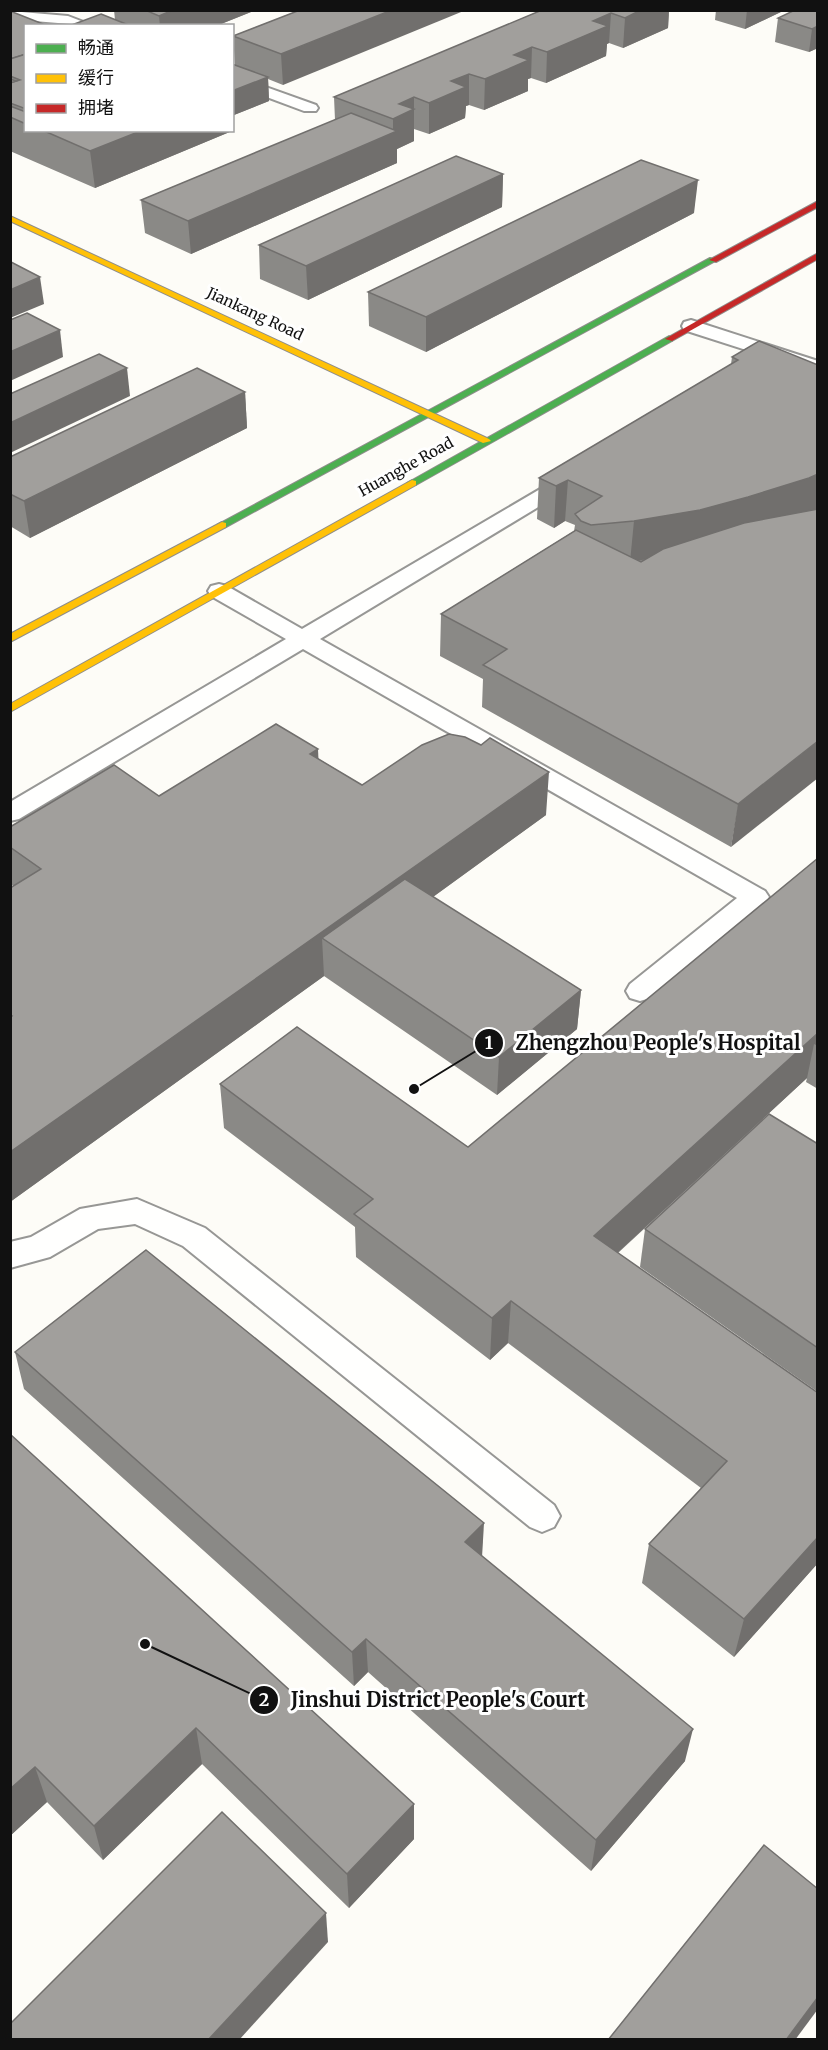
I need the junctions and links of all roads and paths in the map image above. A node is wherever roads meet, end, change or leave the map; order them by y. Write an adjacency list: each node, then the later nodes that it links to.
1 (81, 10): 3 (lane)
2 (10, 15): 3 (lane)
3 (56, 19): 4 (lane)
4 (78, 24)
5 (234, 80): 6 (lane)
6 (310, 108)
7 (818, 203): 14 (main road, Huanghe Road)
8 (10, 218): 14 (main road, Jiankang Road)
9 (818, 255): 10 (main road, Huanghe Road)
10 (692, 326): 11 (lane); 15 (main road, Huanghe Road)
11 (818, 367)
12 (774, 375): 13 (lane)
13 (800, 383)
14 (428, 414): 15 (main road, Jiankang Road); 18 (main road, Huanghe Road)
15 (486, 441): 17 (main road, Huanghe Road)
16 (589, 468): 19 (lane)
17 (219, 591): 19 (lane); 20 (main road, Huanghe Road)
18 (10, 639)
19 (303, 639): 21 (lane); 22 (lane)
20 (10, 709)
21 (10, 813)
22 (640, 991)
23 (10, 1255): 24 (lane)
24 (542, 1516)

